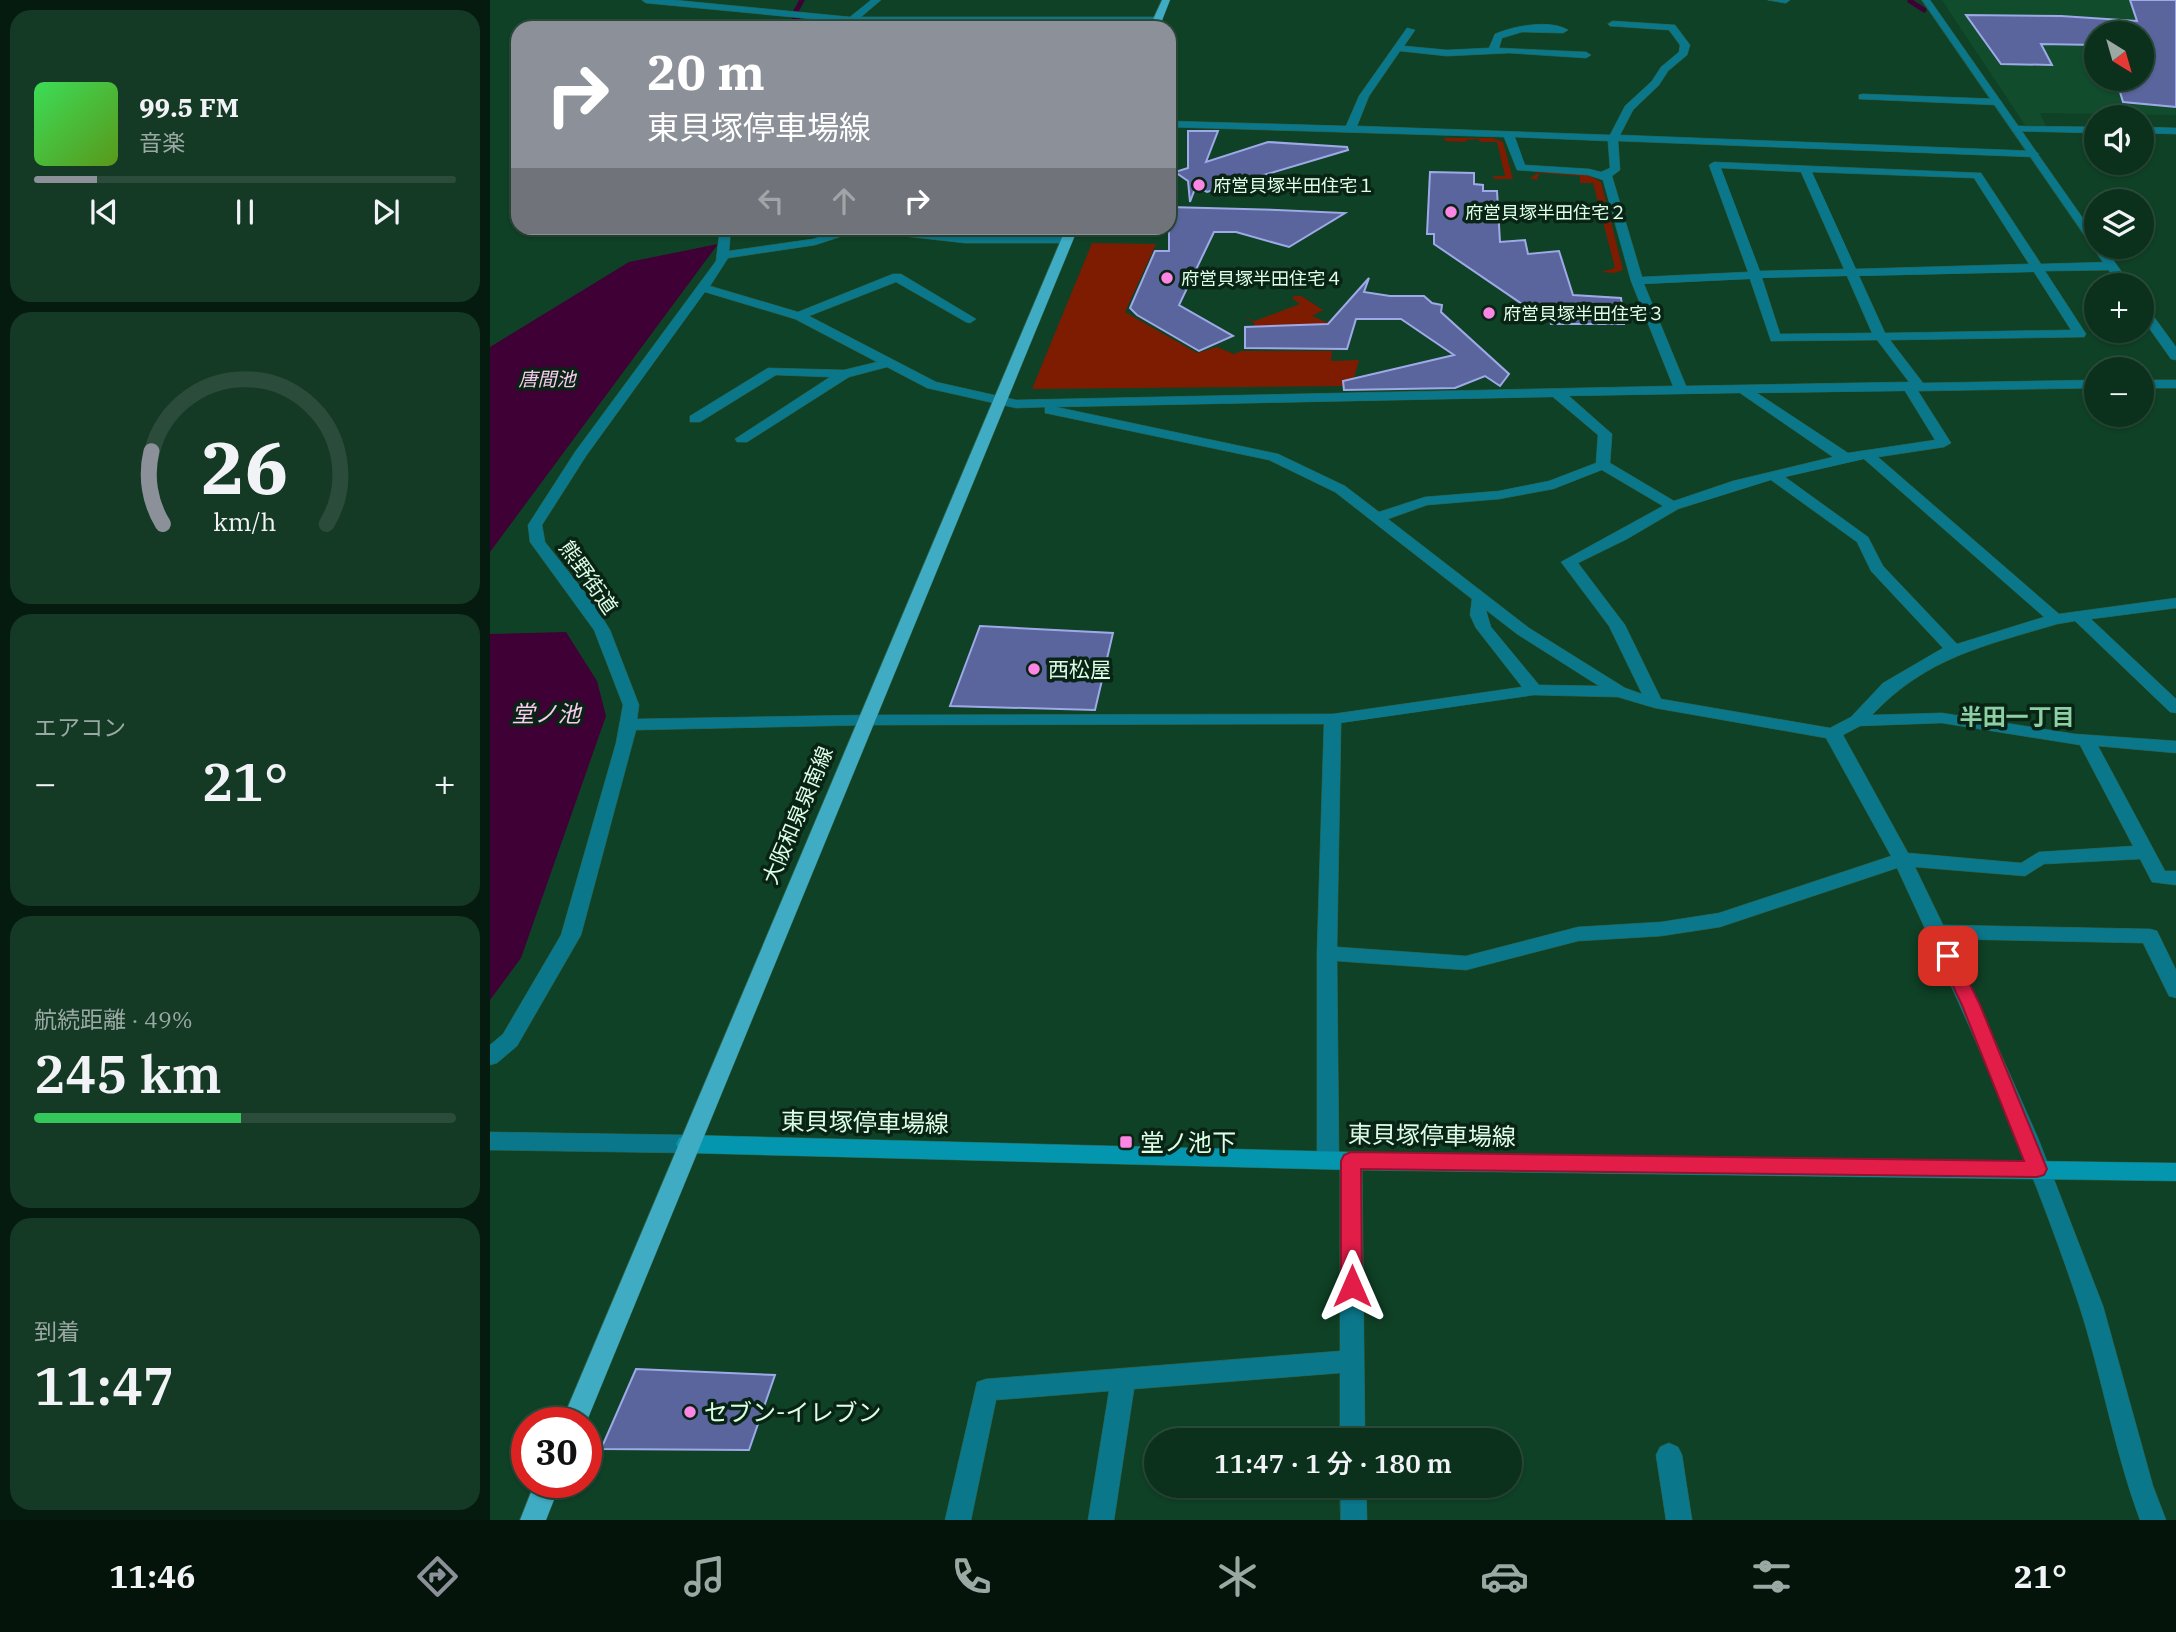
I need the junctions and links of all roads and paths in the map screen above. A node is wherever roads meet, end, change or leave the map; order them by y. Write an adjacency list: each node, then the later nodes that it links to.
1 (646, 0): 7 (street)
2 (877, 0): 7 (street)
3 (1166, 0): 9 (main road)
4 (1772, 0): 5 (street)
5 (1786, 0)
6 (1926, 0): 17 (street)
7 (852, 20): 8 (street)
8 (899, 21)
9 (1157, 21)
10 (1613, 24): 25 (street)
11 (1410, 30): 13 (street)
12 (1563, 30): 14 (street)
13 (1397, 48): 14 (street); 20 (street)
14 (1493, 51): 15 (street)
15 (1586, 55)
16 (1863, 97): 17 (street)
17 (1997, 102): 19 (street)
18 (1176, 124): 20 (street)
19 (2017, 129): 21 (street); 26 (street)
20 (1350, 130): 24 (street)
21 (2084, 130)
22 (2154, 130): 23 (street)
23 (2176, 131)
24 (1508, 134): 25 (street); 28 (street)
25 (1613, 138): 26 (street); 28 (street)
26 (2034, 154): 29 (street)
27 (1805, 169): 38 (street); 39 (street); 41 (street)
28 (1602, 176): 42 (street)
29 (2084, 227)
30 (724, 235): 35 (street, 熊野街道)
31 (836, 235): 35 (street)
32 (920, 235): 33 (street)
33 (1052, 235)
34 (1069, 235): 58 (main road, 大阪和泉泉南線)
35 (723, 255): 43 (street, 熊野街道)
36 (2106, 259): 37 (street)
37 (2111, 266): 38 (street); 40 (street)
38 (2036, 267): 39 (street); 47 (street)
39 (1851, 272): 41 (street); 47 (street)
40 (2116, 273)
41 (1755, 275): 42 (street); 47 (street)
42 (1637, 281): 55 (street)
43 (703, 288): 44 (street); 79 (street, 熊野街道)
44 (799, 316): 45 (street); 49 (street)
45 (970, 319)
46 (2154, 326): 48 (street)
47 (1880, 336): 54 (street)
48 (2176, 356)
49 (891, 362): 50 (street); 58 (street)
50 (844, 374): 59 (street); 60 (street)
51 (2084, 384): 54 (street)
52 (2154, 384): 53 (street)
53 (2176, 384)
54 (1914, 386): 56 (street); 61 (street)
55 (1681, 390): 56 (street); 57 (street)
56 (1744, 390): 62 (street)
57 (1556, 392): 58 (street); 63 (street)
58 (1007, 402): 66 (street); 77 (main road, 大阪和泉泉南線)
59 (695, 419)
60 (741, 439)
61 (1868, 456): 62 (street); 70 (street)
62 (1844, 458): 64 (street)
63 (1602, 465): 65 (street); 66 (street)
64 (1774, 476): 65 (street); 71 (street)
65 (1672, 506): 74 (street)
66 (1378, 518): 67 (street)
67 (1480, 597): 72 (street); 73 (street)
68 (2176, 603): 69 (street)
69 (2078, 615): 70 (street); 75 (street)
70 (2055, 619): 71 (street)
71 (1954, 650): 78 (street)
72 (1534, 690): 73 (street); 76 (street)
73 (1619, 692): 74 (street)
74 (1655, 703): 80 (street)
75 (2176, 708)
76 (1333, 719): 77 (street); 87 (street)
77 (866, 720): 79 (street); 91 (main road, 大阪和泉泉南線)
78 (1857, 721): 80 (street); 81 (street)
79 (628, 725): 89 (street, 熊野街道)
80 (1832, 734): 84 (street)
81 (2086, 740): 82 (street); 83 (street)
82 (2176, 747)
83 (2146, 852): 84 (street); 85 (street)
84 (1902, 859): 86 (street); 87 (street)
85 (2176, 878)
86 (1936, 932): 88 (street); 93 (street)
87 (1327, 953): 92 (street)
88 (2176, 991)
89 (490, 1056)
90 (490, 1141): 91 (street)
91 (687, 1144): 92 (main road, 東貝塚停車場線); 97 (main road, 大阪和泉泉南線)
92 (1340, 1160): 93 (main road, 東貝塚停車場線); 95 (street)
93 (2037, 1169): 94 (main road, 東貝塚停車場線); 107 (street)
94 (2176, 1172)
95 (1352, 1361): 96 (street); 98 (street)
96 (1123, 1379): 103 (street); 104 (street)
97 (580, 1407)
98 (1353, 1428)
99 (1669, 1455): 106 (street)
100 (542, 1498): 102 (main road)
101 (1353, 1498): 105 (street)
102 (533, 1520)
103 (958, 1520)
104 (1101, 1520)
105 (1354, 1520)
106 (1679, 1520)
107 (2153, 1520)

